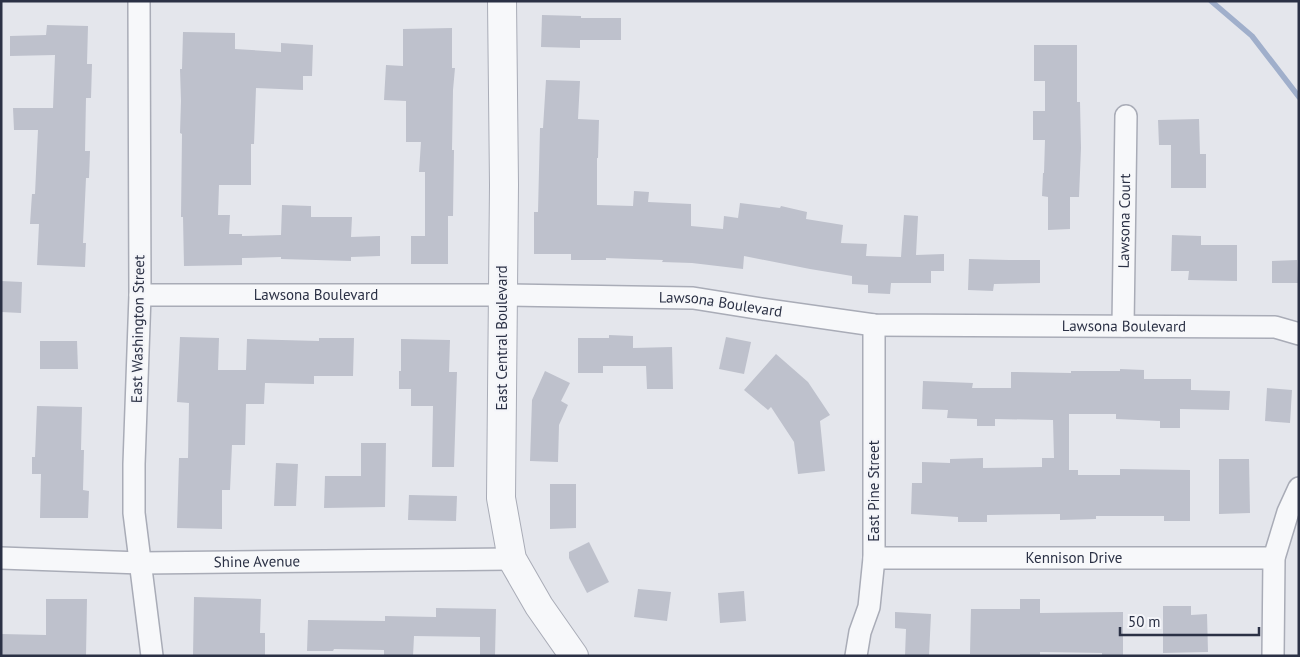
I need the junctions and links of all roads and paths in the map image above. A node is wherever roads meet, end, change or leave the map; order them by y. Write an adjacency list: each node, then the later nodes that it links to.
1 (139, 1): 4 (street, East Washington Street)
2 (502, 1): 5 (street, East Central Boulevard)
3 (1126, 116): 7 (street, Lawsona Court)
4 (140, 295): 5 (street, Lawsona Boulevard); 14 (street, East Washington Street)
5 (502, 295): 6 (street, Lawsona Boulevard); 13 (street, East Central Boulevard)
6 (874, 325): 7 (street, Lawsona Boulevard); 11 (street, East Pine Street)
7 (1123, 326): 8 (street, Lawsona Boulevard)
8 (1299, 334)
9 (1299, 488): 12 (street)
10 (1, 558): 14 (street, Shine Avenue)
11 (874, 558): 12 (street, Kennison Drive); 18 (street, East Pine Street)
12 (1274, 558): 15 (street)
13 (512, 559): 14 (street, Shine Avenue); 17 (street, East Central Boulevard)
14 (141, 563): 16 (street, East Washington Street)
15 (1274, 618): 19 (street); 20 (street)
16 (152, 656)
17 (574, 656)
18 (856, 656)
19 (1273, 656)
20 (1284, 656)

